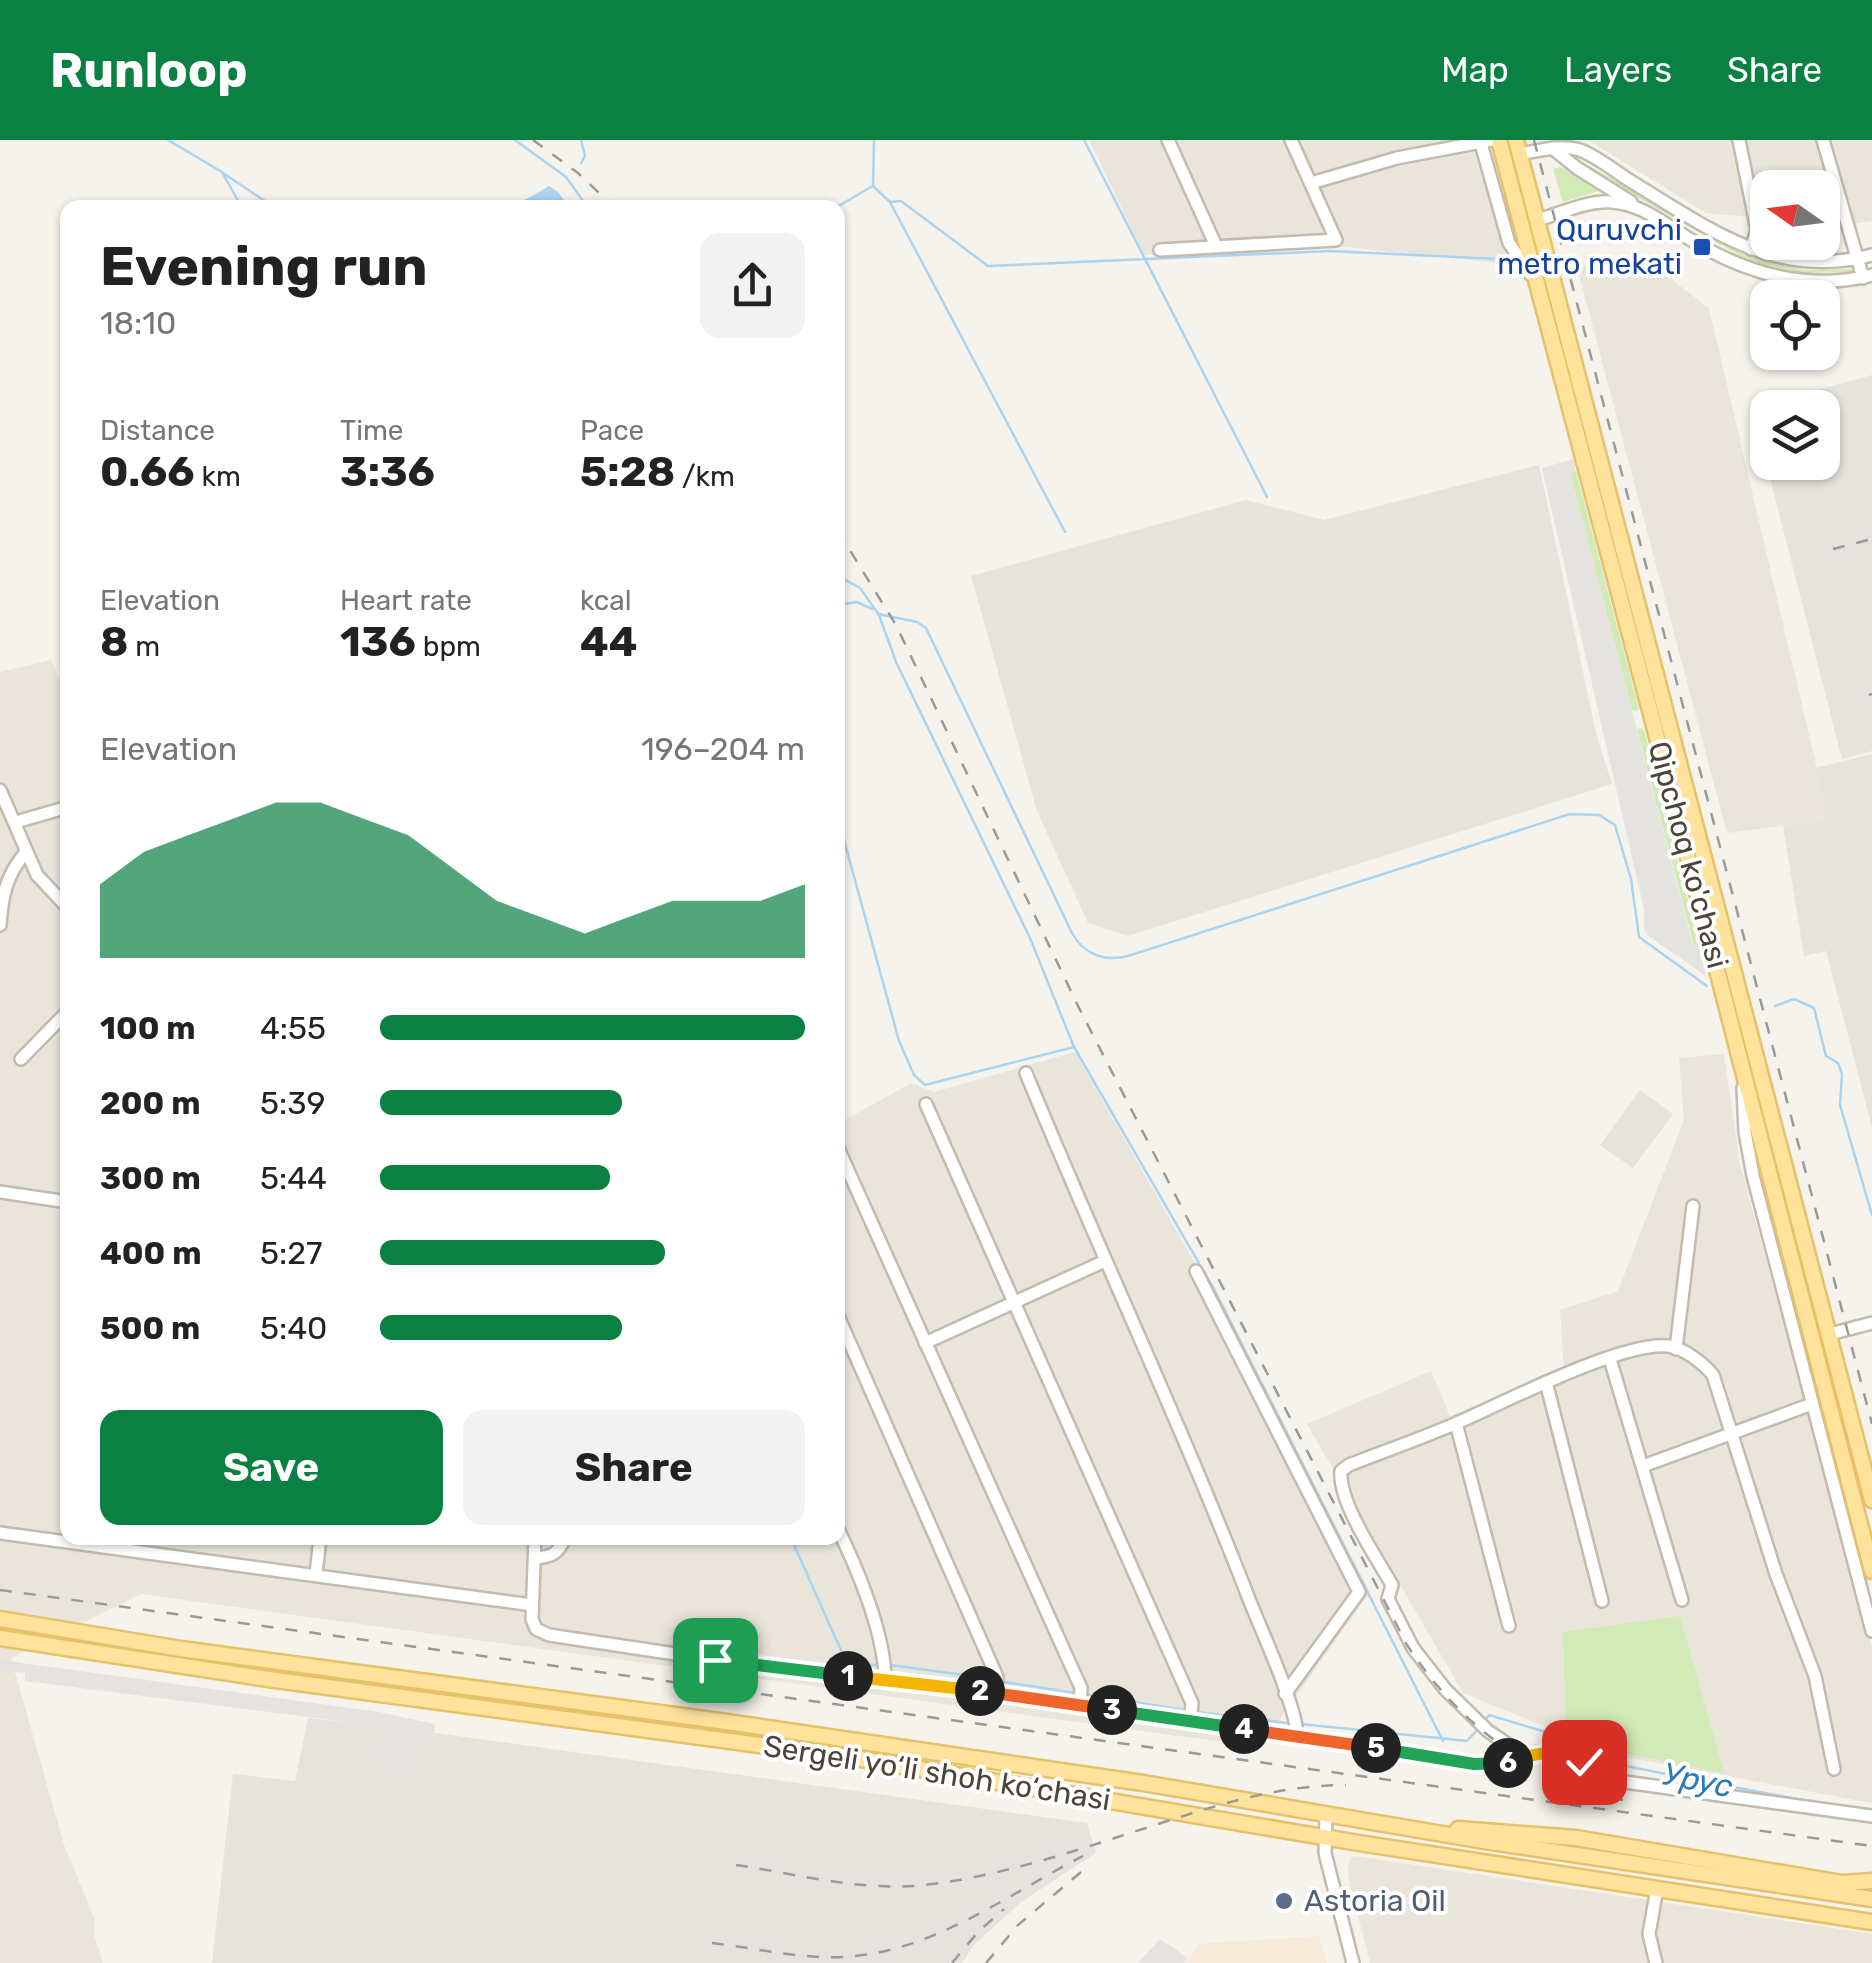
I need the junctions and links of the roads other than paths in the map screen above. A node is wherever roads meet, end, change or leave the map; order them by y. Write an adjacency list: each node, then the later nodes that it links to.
1 (1168, 140): 17 (street)
2 (1291, 140): 12 (street)
3 (1416, 140): 10 (street)
4 (1739, 140): 13 (street)
5 (1824, 140): 20 (street)
6 (1488, 141): 10 (street); 11 (main road, Qipchoq ko'chasi); 23 (street)
7 (1570, 144): 9 (street); 18 (street)
8 (1517, 147): 9 (street); 11 (main road); 15 (main road, Qipchoq ko'chasi)
9 (1552, 148): 14 (street)
10 (1420, 154): 12 (street)
11 (1502, 158): 16 (main road, Qipchoq ko'chasi)
12 (1310, 182): 17 (street)
13 (1750, 195)
14 (1640, 208): 15 (street); 22 (street)
15 (1537, 220): 16 (main road); 31 (main road, Qipchoq ko'chasi)
16 (1520, 225): 23 (main road, Qipchoq ko'chasi)
17 (1216, 246): 19 (street)
18 (1750, 248)
19 (1160, 250)
20 (1866, 256): 21 (street); 22 (street)
21 (1789, 260)
22 (1868, 276)
23 (1534, 278): 32 (main road, Qipchoq ko'chasi)
24 (0, 790): 26 (street)
25 (60, 809): 26 (street)
26 (16, 822): 27 (street)
27 (26, 852): 28 (street); 29 (street)
28 (60, 900)
29 (1, 901): 30 (street)
30 (0, 925)
31 (1730, 949): 32 (main road); 47 (main road, Qipchoq ko'chasi)
32 (1713, 953): 34 (main road, Qipchoq ko'chasi)
33 (60, 1020): 35 (street)
34 (1740, 1054): 52 (street); 65 (main road, Qipchoq ko'chasi)
35 (21, 1059)
36 (1026, 1072): 42 (street)
37 (926, 1104): 44 (street)
38 (845, 1164): 48 (street)
39 (0, 1192): 40 (street)
40 (60, 1201)
41 (1693, 1206): 49 (street)
42 (1104, 1260): 44 (street); 76 (street)
43 (1196, 1271): 76 (street)
44 (1012, 1302): 48 (street); 78 (street)
45 (1872, 1323): 47 (street)
46 (845, 1332): 75 (street)
47 (1830, 1334): 56 (main road, Qipchoq ko'chasi)
48 (925, 1342): 77 (street)
49 (1676, 1349): 50 (street); 54 (street)
50 (1610, 1359): 51 (street); 55 (street)
51 (1546, 1382): 53 (street); 68 (street)
52 (1812, 1404): 54 (street); 72 (street)
53 (1456, 1424): 71 (street); 80 (street)
54 (1733, 1434): 55 (street); 81 (street)
55 (1643, 1466): 67 (street)
56 (1872, 1500)
57 (0, 1534): 58 (street)
58 (60, 1539)
59 (123, 1545): 66 (street)
60 (319, 1545): 66 (street)
61 (535, 1545): 64 (street)
62 (562, 1545): 64 (street)
63 (844, 1545): 74 (street)
64 (535, 1558): 69 (street)
65 (1872, 1571)
66 (316, 1574): 69 (street)
67 (1682, 1600)
68 (1602, 1602)
69 (532, 1604): 74 (street)
70 (0, 1619): 82 (main road, Sergeli yo‘li shoh ko‘chasi)
71 (1509, 1626)
72 (1872, 1631)
73 (0, 1638): 85 (main road, Sergeli yo‘li shoh ko‘chasi)
74 (885, 1670): 75 (street)
75 (998, 1685): 77 (street)
76 (1285, 1694): 79 (street)
77 (1080, 1704): 78 (street)
78 (1190, 1722): 79 (street)
79 (1296, 1728): 80 (street)
80 (1524, 1756): 83 (street)
81 (1834, 1769)
82 (1326, 1813): 84 (main road, Sergeli yo‘li shoh ko‘chasi); 85 (street)
83 (1872, 1816)
84 (1423, 1828): 86 (main road); 88 (main road, Sergeli yo‘li shoh ko‘chasi)
85 (1323, 1838): 87 (main road, Sergeli yo‘li shoh ko‘chasi); 90 (street)
86 (1872, 1880)
87 (1657, 1888): 89 (main road, Sergeli yo‘li shoh ko‘chasi); 91 (street)
88 (1872, 1899)
89 (1872, 1922)
90 (1354, 1963)
91 (1656, 1963)

